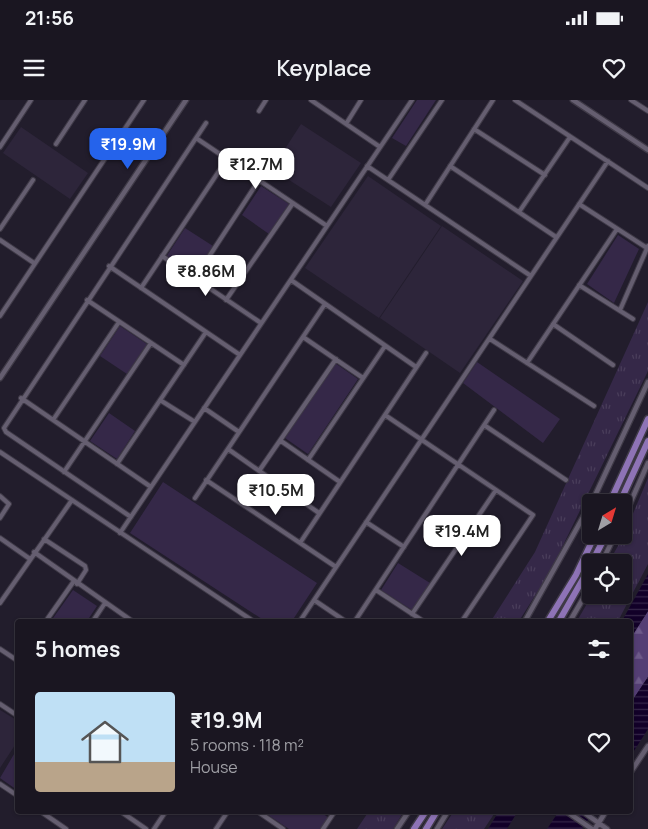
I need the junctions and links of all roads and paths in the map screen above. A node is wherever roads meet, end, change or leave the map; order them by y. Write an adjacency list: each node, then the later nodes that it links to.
1 (31, 100): 22 (street)
2 (85, 100): 21 (street)
3 (144, 100): 45 (street)
4 (186, 100): 73 (street)
5 (266, 100): 14 (street)
6 (361, 100): 17 (street)
7 (412, 100): 23 (street)
8 (442, 100): 32 (street)
9 (493, 100): 18 (street)
10 (515, 100): 19 (street)
11 (573, 100): 24 (street)
12 (631, 100): 15 (street)
13 (313, 101): 17 (street)
14 (259, 111)
15 (648, 111)
16 (206, 123): 20 (street)
17 (346, 124): 23 (street)
18 (474, 129): 28 (street); 29 (street)
19 (570, 137): 26 (street); 29 (street)
20 (196, 138): 25 (street); 46 (street)
21 (56, 144)
22 (0, 147)
23 (380, 147): 27 (street)
24 (648, 150)
25 (227, 159): 31 (street); 44 (street)
26 (608, 162): 33 (street); 35 (street)
27 (367, 166): 32 (street); 38 (street)
28 (450, 166): 36 (street); 37 (street)
29 (545, 175): 37 (street)
30 (33, 180): 39 (street)
31 (259, 180): 34 (street); 48 (street)
32 (388, 180): 36 (street)
33 (648, 188)
34 (292, 203): 38 (street); 53 (street)
35 (579, 204): 40 (street); 41 (street)
36 (425, 205): 47 (street)
37 (519, 212): 41 (street)
38 (327, 226): 49 (street)
39 (0, 229)
40 (617, 229): 43 (street); 50 (street)
41 (556, 237): 47 (street)
42 (0, 240): 45 (street)
43 (648, 247): 55 (street)
44 (162, 256): 48 (street); 51 (street)
45 (34, 263): 56 (street)
46 (109, 266): 51 (street); 52 (street)
47 (531, 276): 63 (street)
48 (195, 278): 53 (street)
49 (290, 280): 54 (street); 59 (street)
50 (579, 285): 55 (street); 60 (street)
51 (141, 288): 61 (street)
52 (87, 300): 58 (street); 76 (street)
53 (226, 300): 59 (street)
54 (325, 304): 62 (street); 65 (street)
55 (620, 310): 57 (street)
56 (0, 316)
57 (633, 319)
58 (119, 322): 64 (street); 83 (street)
59 (261, 323): 67 (street)
60 (553, 324): 69 (street); 71 (street)
61 (206, 332): 67 (street); 70 (street)
62 (303, 336): 68 (street); 86 (street)
63 (490, 339): 69 (street); 87 (street)
64 (151, 343): 70 (street); 90 (street)
65 (385, 346): 72 (street); 74 (street)
66 (426, 353): 72 (street)
67 (240, 355): 79 (street)
68 (336, 359): 74 (street); 88 (street)
69 (527, 363): 78 (street)
70 (184, 365): 77 (street)
71 (613, 365)
72 (416, 367): 81 (street)
73 (0, 378)
74 (363, 378): 93 (street)
75 (648, 382): 104 (street)
76 (22, 398): 83 (street); 98 (street)
77 (160, 400): 84 (street); 95 (street)
78 (594, 406)
79 (204, 408): 84 (street); 86 (street)
80 (494, 410): 85 (street)
81 (385, 415): 87 (street); 101 (street)
82 (648, 419): 105 (highway)
83 (53, 420): 90 (street)
84 (195, 422): 102 (street)
85 (484, 425): 96 (street); 100 (street)
86 (239, 432): 91 (street)
87 (421, 439): 96 (street); 115 (street)
88 (281, 440): 93 (street); 97 (street)
89 (648, 440): 106 (highway)
90 (85, 442): 95 (street); 98 (street)
91 (228, 449): 97 (street); 99 (street)
92 (0, 452): 110 (street)
93 (308, 460): 101 (street)
94 (648, 463): 109 (street)
95 (118, 464): 102 (street)
96 (458, 464): 103 (street); 121 (street)
97 (259, 471): 111 (street)
98 (64, 472): 112 (street)
99 (206, 480): 108 (street); 119 (street)
100 (566, 480)
101 (340, 482): 111 (street)
102 (151, 487): 112 (street)
103 (496, 490): 132 (street); 141 (street)
104 (595, 494)
105 (614, 494)
106 (624, 494)
107 (0, 496): 113 (street)
108 (195, 498)
109 (632, 499)
110 (72, 500): 116 (street); 118 (street)
111 (319, 514): 119 (street)
112 (131, 517): 116 (street)
113 (0, 518)
114 (582, 519): 142 (street)
115 (366, 522): 121 (street); 124 (street)
116 (120, 533): 136 (street)
117 (0, 538): 123 (street)
118 (44, 538): 122 (street); 126 (street)
119 (300, 543): 124 (street)
120 (591, 544): 143 (highway)
121 (404, 547): 127 (street)
122 (34, 552): 123 (street); 126 (street)
123 (30, 559): 130 (street)
124 (336, 567): 128 (street)
125 (582, 581): 144 (highway)
126 (76, 582): 131 (street); 133 (street)
127 (376, 590): 132 (street); 139 (street)
128 (314, 600): 137 (street); 138 (street)
129 (582, 600): 145 (street)
130 (0, 603)
131 (105, 603): 134 (street); 135 (street)
132 (412, 614): 140 (street)
133 (48, 619)
134 (94, 619)
135 (129, 619)
136 (250, 619)
137 (301, 619)
138 (342, 619)
139 (356, 619)
140 (420, 619)
141 (463, 619)
142 (526, 619)
143 (549, 619)
144 (560, 619)
145 (571, 619)
146 (0, 649): 147 (street)
147 (15, 659)
148 (0, 704): 149 (street)
149 (15, 714)
150 (648, 746): 151 (street)
151 (633, 769)
152 (0, 784): 153 (street)
153 (15, 794)
154 (44, 814): 170 (street)
155 (124, 814): 171 (street)
156 (164, 814): 172 (street)
157 (226, 814): 173 (street)
158 (261, 814): 168 (street)
159 (333, 814): 176 (street)
160 (406, 814): 177 (street)
161 (424, 814): 178 (highway)
162 (435, 814): 179 (highway)
163 (446, 814): 180 (street)
164 (571, 814): 169 (street)
165 (586, 814): 167 (street)
166 (603, 814): 167 (street)
167 (596, 821): 169 (street); 181 (street)
168 (274, 823): 174 (street); 175 (street)
169 (592, 828)
170 (66, 829)
171 (146, 829)
172 (154, 829)
173 (216, 829)
174 (270, 829)
175 (284, 829)
176 (323, 829)
177 (397, 829)
178 (414, 829)
179 (426, 829)
180 (437, 829)
181 (607, 829)

